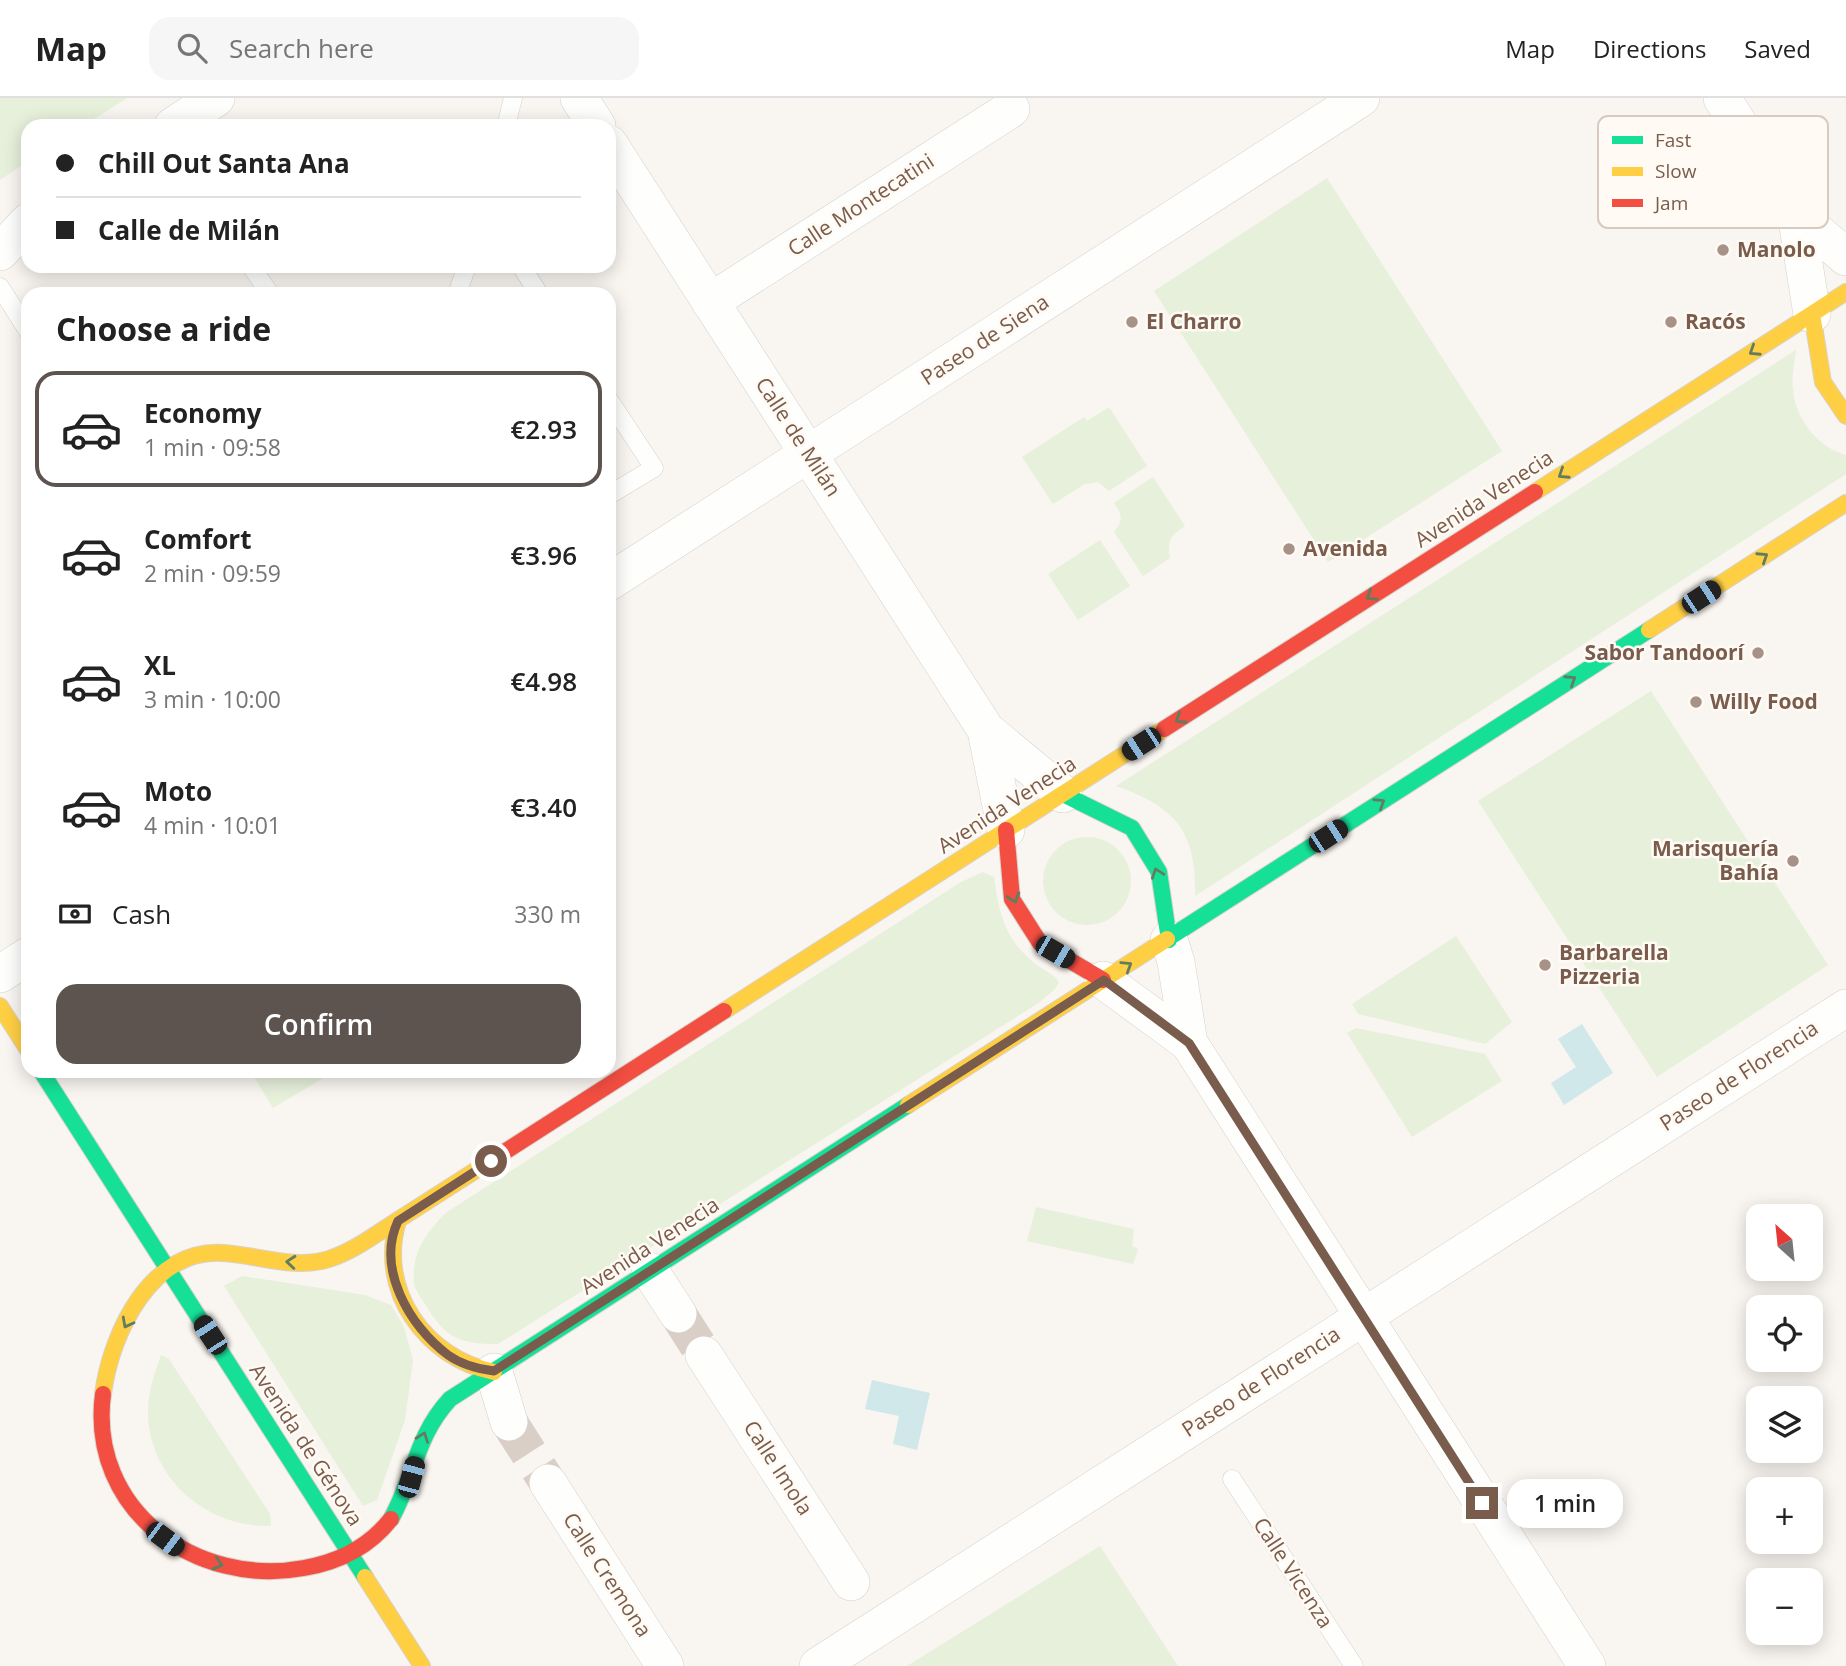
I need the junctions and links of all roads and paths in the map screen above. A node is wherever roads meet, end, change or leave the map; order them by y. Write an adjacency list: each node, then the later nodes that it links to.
1 (216, 98): 8 (street)
2 (513, 98): 9 (lane)
3 (579, 98): 10 (street)
4 (1360, 98): 24 (street, Paseo de Siena)
5 (1722, 98): 7 (street)
6 (1011, 109): 19 (street, Calle Montecatini)
7 (1733, 116)
8 (184, 119)
9 (508, 119)
10 (592, 119)
11 (616, 155): 19 (street, Calle de Milán)
12 (1798, 228): 20 (street)
13 (1812, 228): 16 (street)
14 (21, 230): 15 (street)
15 (0, 252)
16 (1846, 257)
17 (0, 287): 21 (lane)
18 (1846, 292): 20 (street, Avenida Venecia)
19 (710, 302): 24 (street, Calle de Milán)
20 (1812, 314): 23 (street); 29 (street, Avenida Venecia, one-way to 29)
21 (21, 320)
22 (616, 411): 25 (lane)
23 (1846, 416)
24 (808, 454): 27 (street, Paseo de Siena); 28 (street, Calle de Milán)
25 (616, 491)
26 (1846, 503): 31 (street, Avenida Venecia, one-way to 26)
27 (616, 577)
28 (986, 730): 29 (street, Calle de Milán); 30 (street, Calle de Milán)
29 (1063, 794): 30 (street, Avenida Venecia); 31 (street, one-way to 29)
30 (1006, 830): 34 (street, one-way to 34); 40 (street, Avenida Venecia)
31 (1169, 940): 34 (street, Avenida Venecia, one-way to 31); 38 (street)
32 (21, 960): 33 (street)
33 (0, 974)
34 (1104, 980): 38 (street); 42 (street, Avenida Venecia)
35 (0, 1006): 37 (street)
36 (1846, 1008): 44 (street, Paseo de Florencia)
37 (21, 1039)
38 (1189, 1043): 44 (street)
39 (45, 1078): 41 (street, Avenida de Génova)
40 (398, 1221): 41 (street, Avenida Venecia, one-way to 41); 46 (street)
41 (167, 1269): 50 (street, Avenida de Génova); 50 (street, Avenida Venecia, one-way to 50)
42 (650, 1271): 43 (street); 46 (street, Avenida Venecia)
43 (678, 1314)
44 (1363, 1317): 54 (street, Paseo de Florencia); 56 (street)
45 (705, 1355): 51 (street, Calle Imola)
46 (494, 1371): 47 (street); 50 (street, Avenida Venecia, one-way to 46)
47 (509, 1422)
48 (1232, 1479): 55 (lane, Calle Vicenza)
49 (548, 1483): 53 (street, Calle Cremona)
50 (351, 1554): 52 (street, Avenida de Génova)
51 (850, 1582)
52 (422, 1666)
53 (665, 1666)
54 (818, 1666)
55 (1354, 1666)
56 (1587, 1666)

